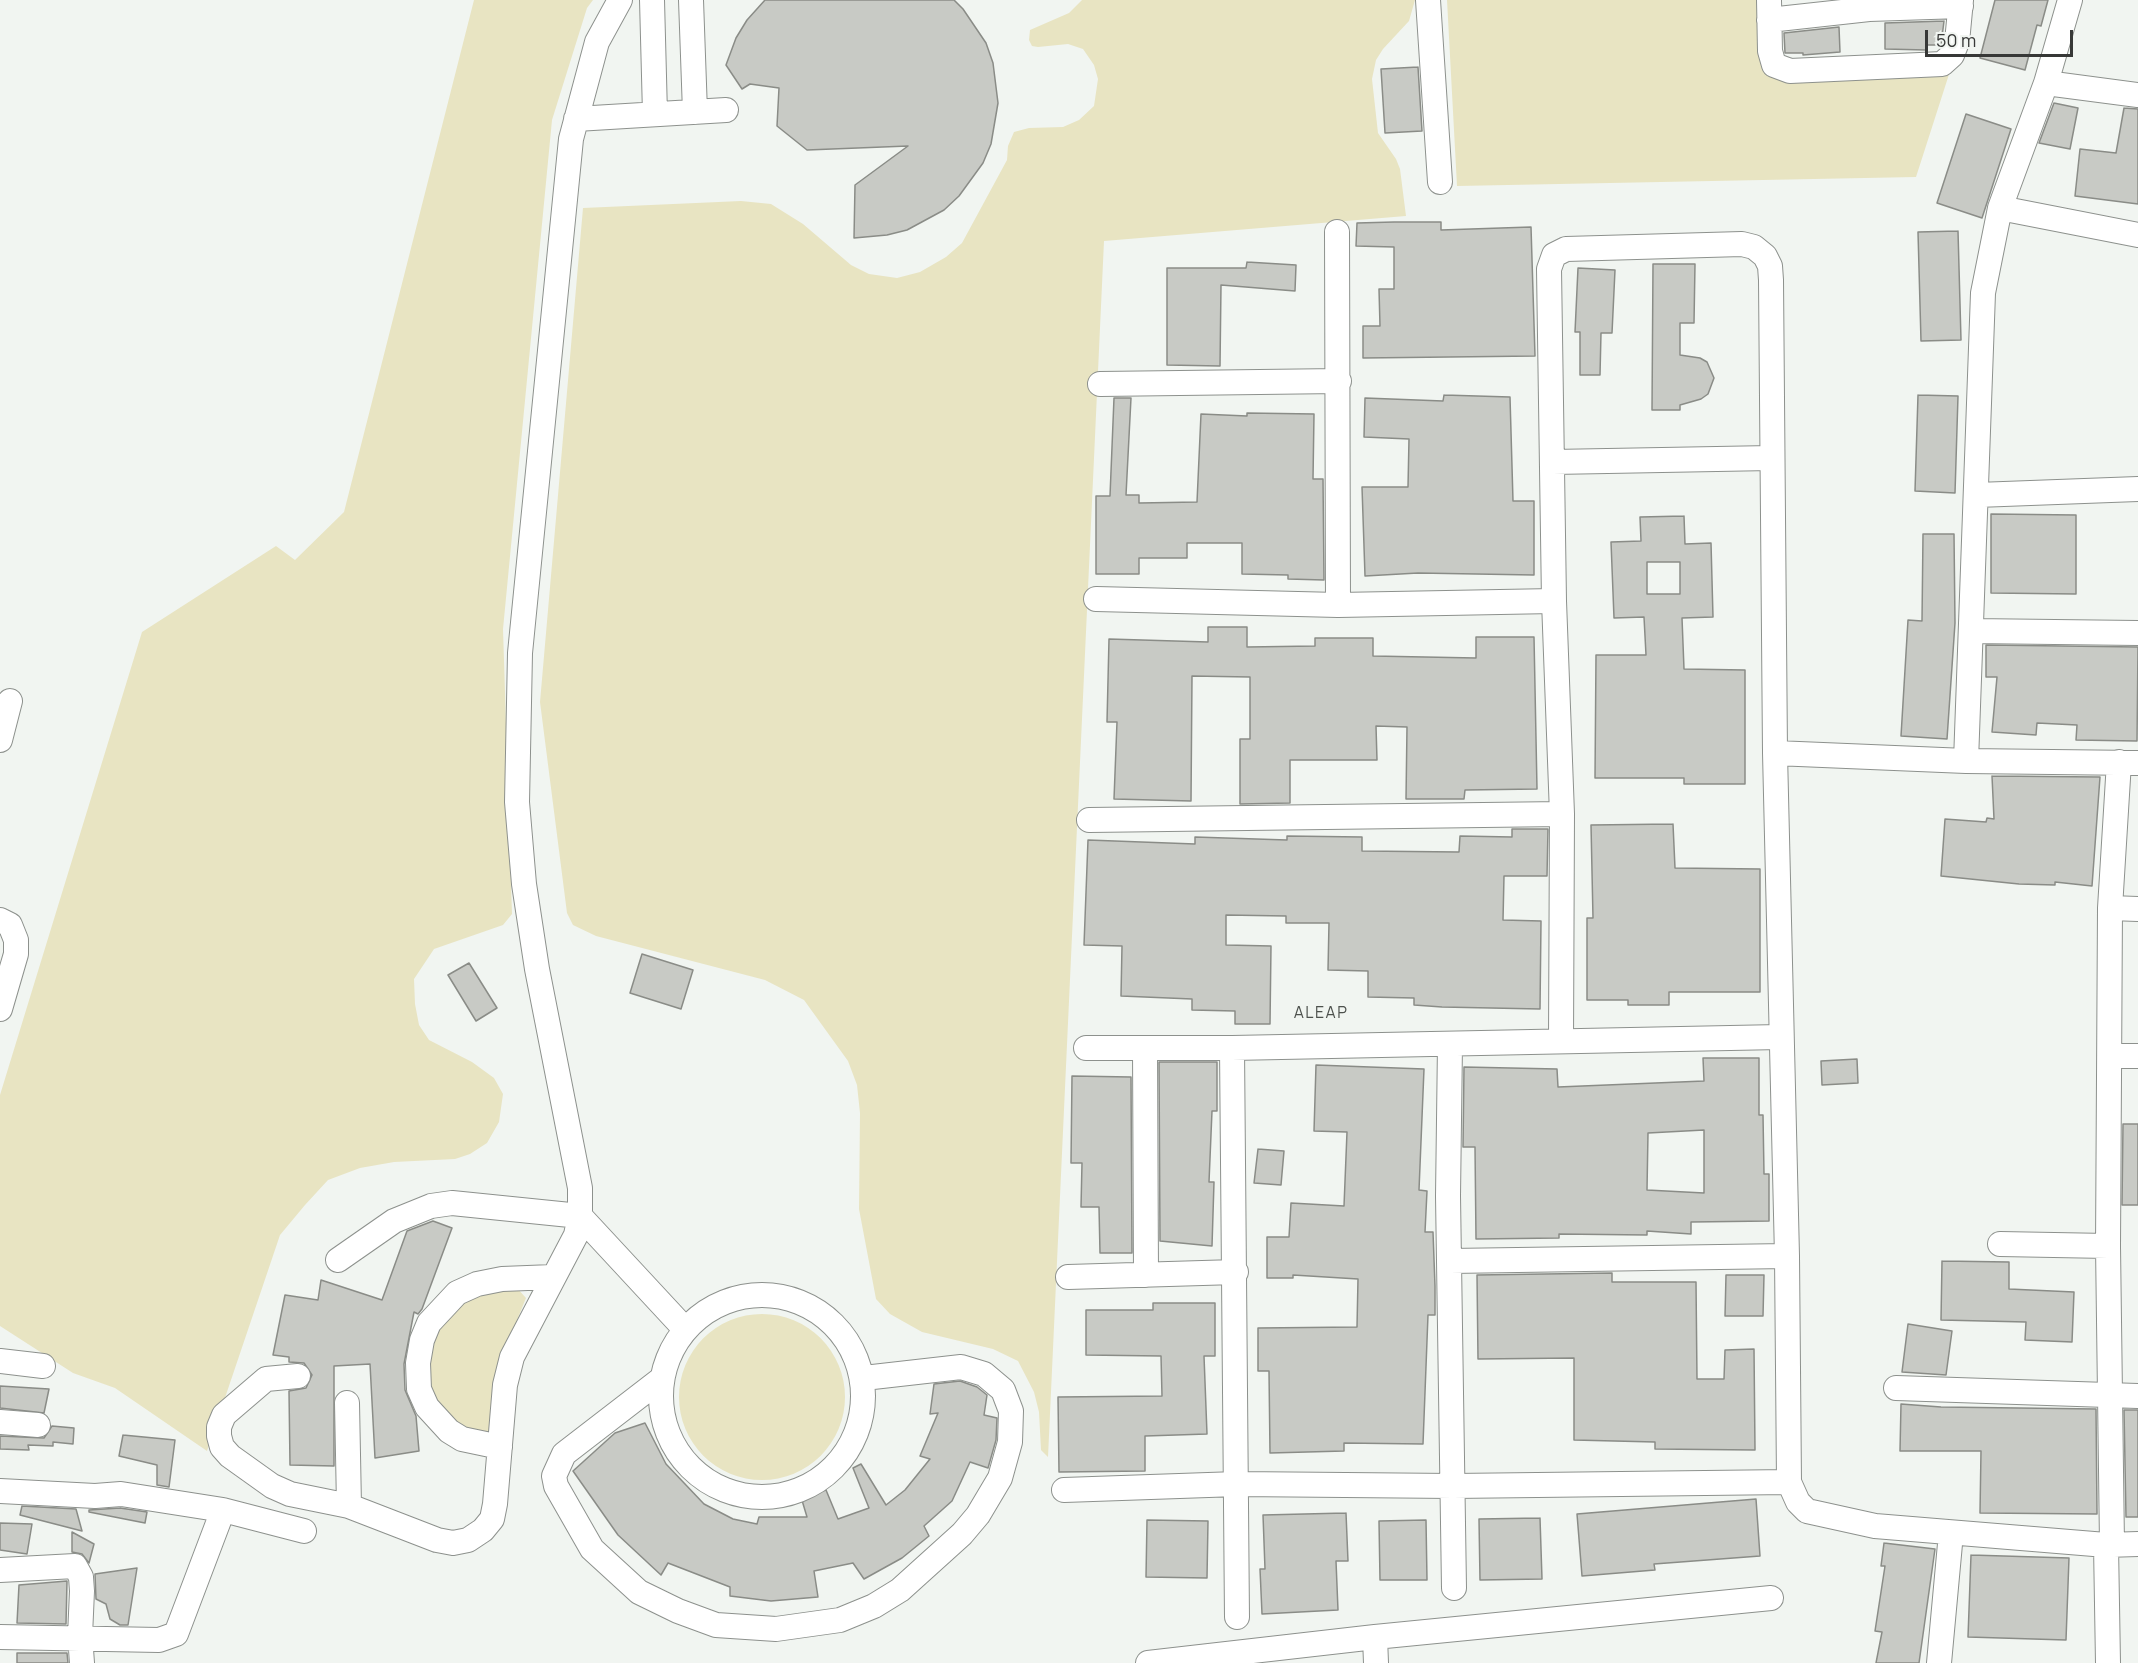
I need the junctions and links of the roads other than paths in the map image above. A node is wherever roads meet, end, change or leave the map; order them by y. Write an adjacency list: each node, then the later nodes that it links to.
1 (620, 0): 13 (street)
2 (652, 0): 12 (street)
3 (691, 0): 11 (street)
4 (1428, 0): 14 (street)
5 (2070, 0): 8 (street)
6 (1961, 3): 7 (street); 7 (street)
7 (1769, 10)
8 (2046, 83): 9 (street); 15 (street)
9 (2138, 95)
10 (726, 110): 11 (street)
11 (695, 112): 12 (street)
12 (655, 114): 13 (street)
13 (576, 119): 48 (street)
14 (1440, 182)
15 (2000, 208): 17 (street); 23 (street)
16 (1337, 232): 18 (street)
17 (2138, 235)
18 (1339, 381): 19 (street); 26 (street)
19 (1100, 384)
20 (1771, 458): 21 (street); 21 (street); 31 (street)
21 (1553, 462): 25 (street)
22 (2138, 489): 23 (street)
23 (1977, 495): 27 (street)
24 (1096, 599): 26 (street)
25 (1554, 601): 26 (street); 34 (street)
26 (1338, 605)
27 (1972, 631): 28 (street); 32 (street)
28 (2138, 633)
29 (10, 701): 30 (street)
30 (0, 740)
31 (1775, 753): 32 (street); 40 (street)
32 (1966, 761): 33 (street)
33 (2128, 762): 36 (street)
34 (1562, 814): 35 (street); 41 (street)
35 (1089, 820)
36 (2110, 908): 37 (street); 46 (street)
37 (2138, 909)
38 (0, 920): 39 (street)
39 (2, 997)
40 (1780, 1037): 41 (street); 51 (street)
41 (1561, 1040): 42 (street)
42 (1450, 1044): 45 (street); 53 (street)
43 (1086, 1048): 44 (street)
44 (1145, 1048): 45 (street); 55 (street)
45 (1232, 1048): 54 (street)
46 (2110, 1056): 47 (street); 50 (street)
47 (2138, 1056)
48 (580, 1216): 52 (street); 57 (street); 58 (street)
49 (2000, 1244): 50 (street)
50 (2108, 1246): 65 (street)
51 (1787, 1256): 53 (street); 71 (street)
52 (338, 1260)
53 (1450, 1261): 73 (street)
54 (1236, 1272): 55 (street); 72 (street)
55 (1146, 1275): 56 (street)
56 (1068, 1276)
57 (553, 1277): 70 (street); 70 (street)
58 (683, 1327): 62 (street); 63 (street)
59 (0, 1361): 60 (street)
60 (43, 1366)
61 (298, 1376): 76 (street)
62 (864, 1378): 63 (street); 63 (street)
63 (660, 1380)
64 (1896, 1388): 65 (street)
65 (2109, 1396): 66 (street); 81 (street)
66 (2138, 1396)
67 (346, 1403): 76 (street)
68 (0, 1422): 69 (street)
69 (38, 1425)
70 (500, 1447): 76 (street)
71 (1789, 1482): 73 (street); 79 (street)
72 (1237, 1484): 73 (street); 74 (street); 85 (street)
73 (1453, 1486): 83 (street)
74 (1064, 1490)
75 (0, 1491): 77 (street)
76 (349, 1506)
77 (223, 1510): 78 (street); 87 (street)
78 (304, 1531)
79 (1952, 1533): 81 (street); 93 (street)
80 (2138, 1544): 81 (street)
81 (2109, 1545): 94 (street)
82 (0, 1570): 87 (street)
83 (1454, 1588)
84 (1771, 1598): 88 (street)
85 (1237, 1617)
86 (0, 1636): 87 (street)
87 (80, 1636): 90 (street)
88 (1375, 1637): 89 (street); 92 (street)
89 (1196, 1660): 91 (street)
90 (82, 1663)
91 (1148, 1663)
92 (1376, 1663)
93 (1939, 1663)
94 (2108, 1663)

